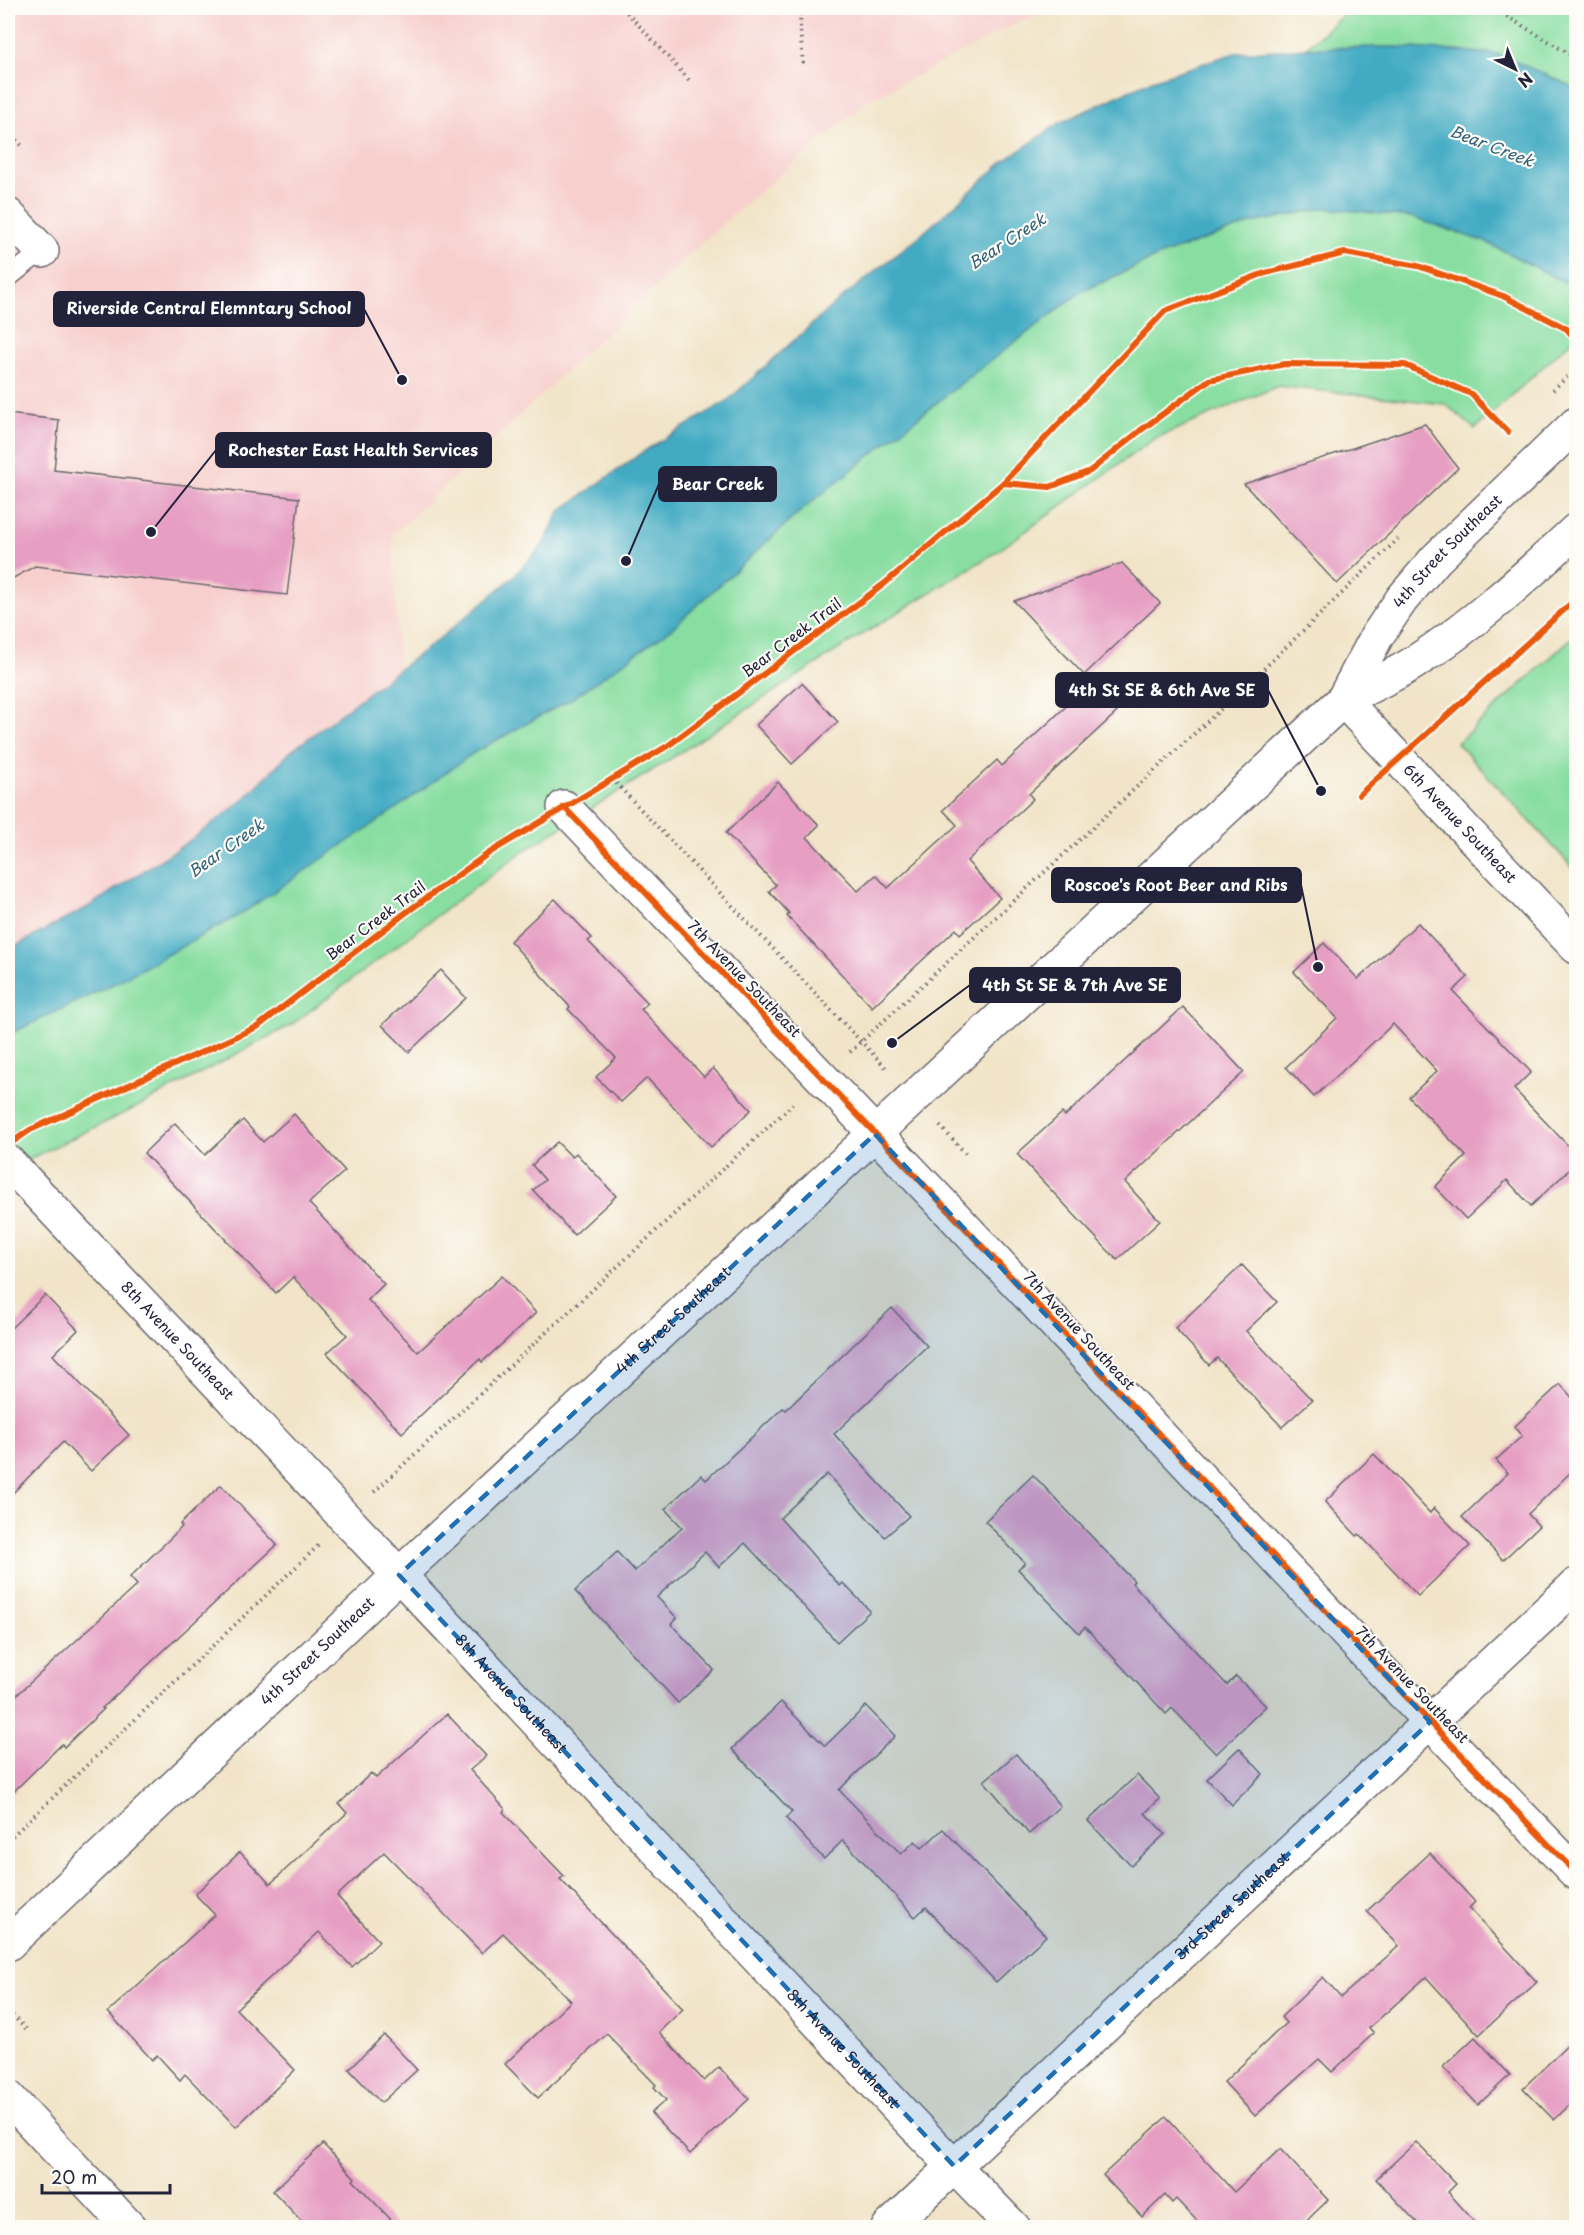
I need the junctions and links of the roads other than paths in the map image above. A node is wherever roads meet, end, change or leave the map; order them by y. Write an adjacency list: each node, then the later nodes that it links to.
1 (8, 215): 2 (street)
2 (42, 251): 3 (lane)
3 (8, 278)
4 (1575, 425): 6 (street, 4th Street Southeast)
5 (1576, 530): 6 (street, 4th Street Southeast)
6 (1343, 700): 8 (street, 6th Avenue Southeast); 9 (street, 4th Street Southeast)
7 (564, 807): 9 (street, 7th Avenue Southeast)
8 (1576, 947)
9 (875, 1134): 11 (street, 4th Street Southeast); 13 (street, 7th Avenue Southeast)
10 (8, 1162): 11 (street, 8th Avenue Southeast)
11 (399, 1575): 15 (street, 4th Street Southeast); 17 (street, 8th Avenue Southeast)
12 (1576, 1585): 13 (street, 3rd Street Southeast)
13 (1430, 1722): 14 (street, 7th Avenue Southeast); 17 (street, 3rd Street Southeast)
14 (1576, 1873)
15 (8, 1944)
16 (8, 2097): 18 (street)
17 (954, 2166): 19 (street, 3rd Street Southeast); 20 (street, 8th Avenue Southeast)
18 (130, 2228)
19 (888, 2228)
20 (1014, 2228)

